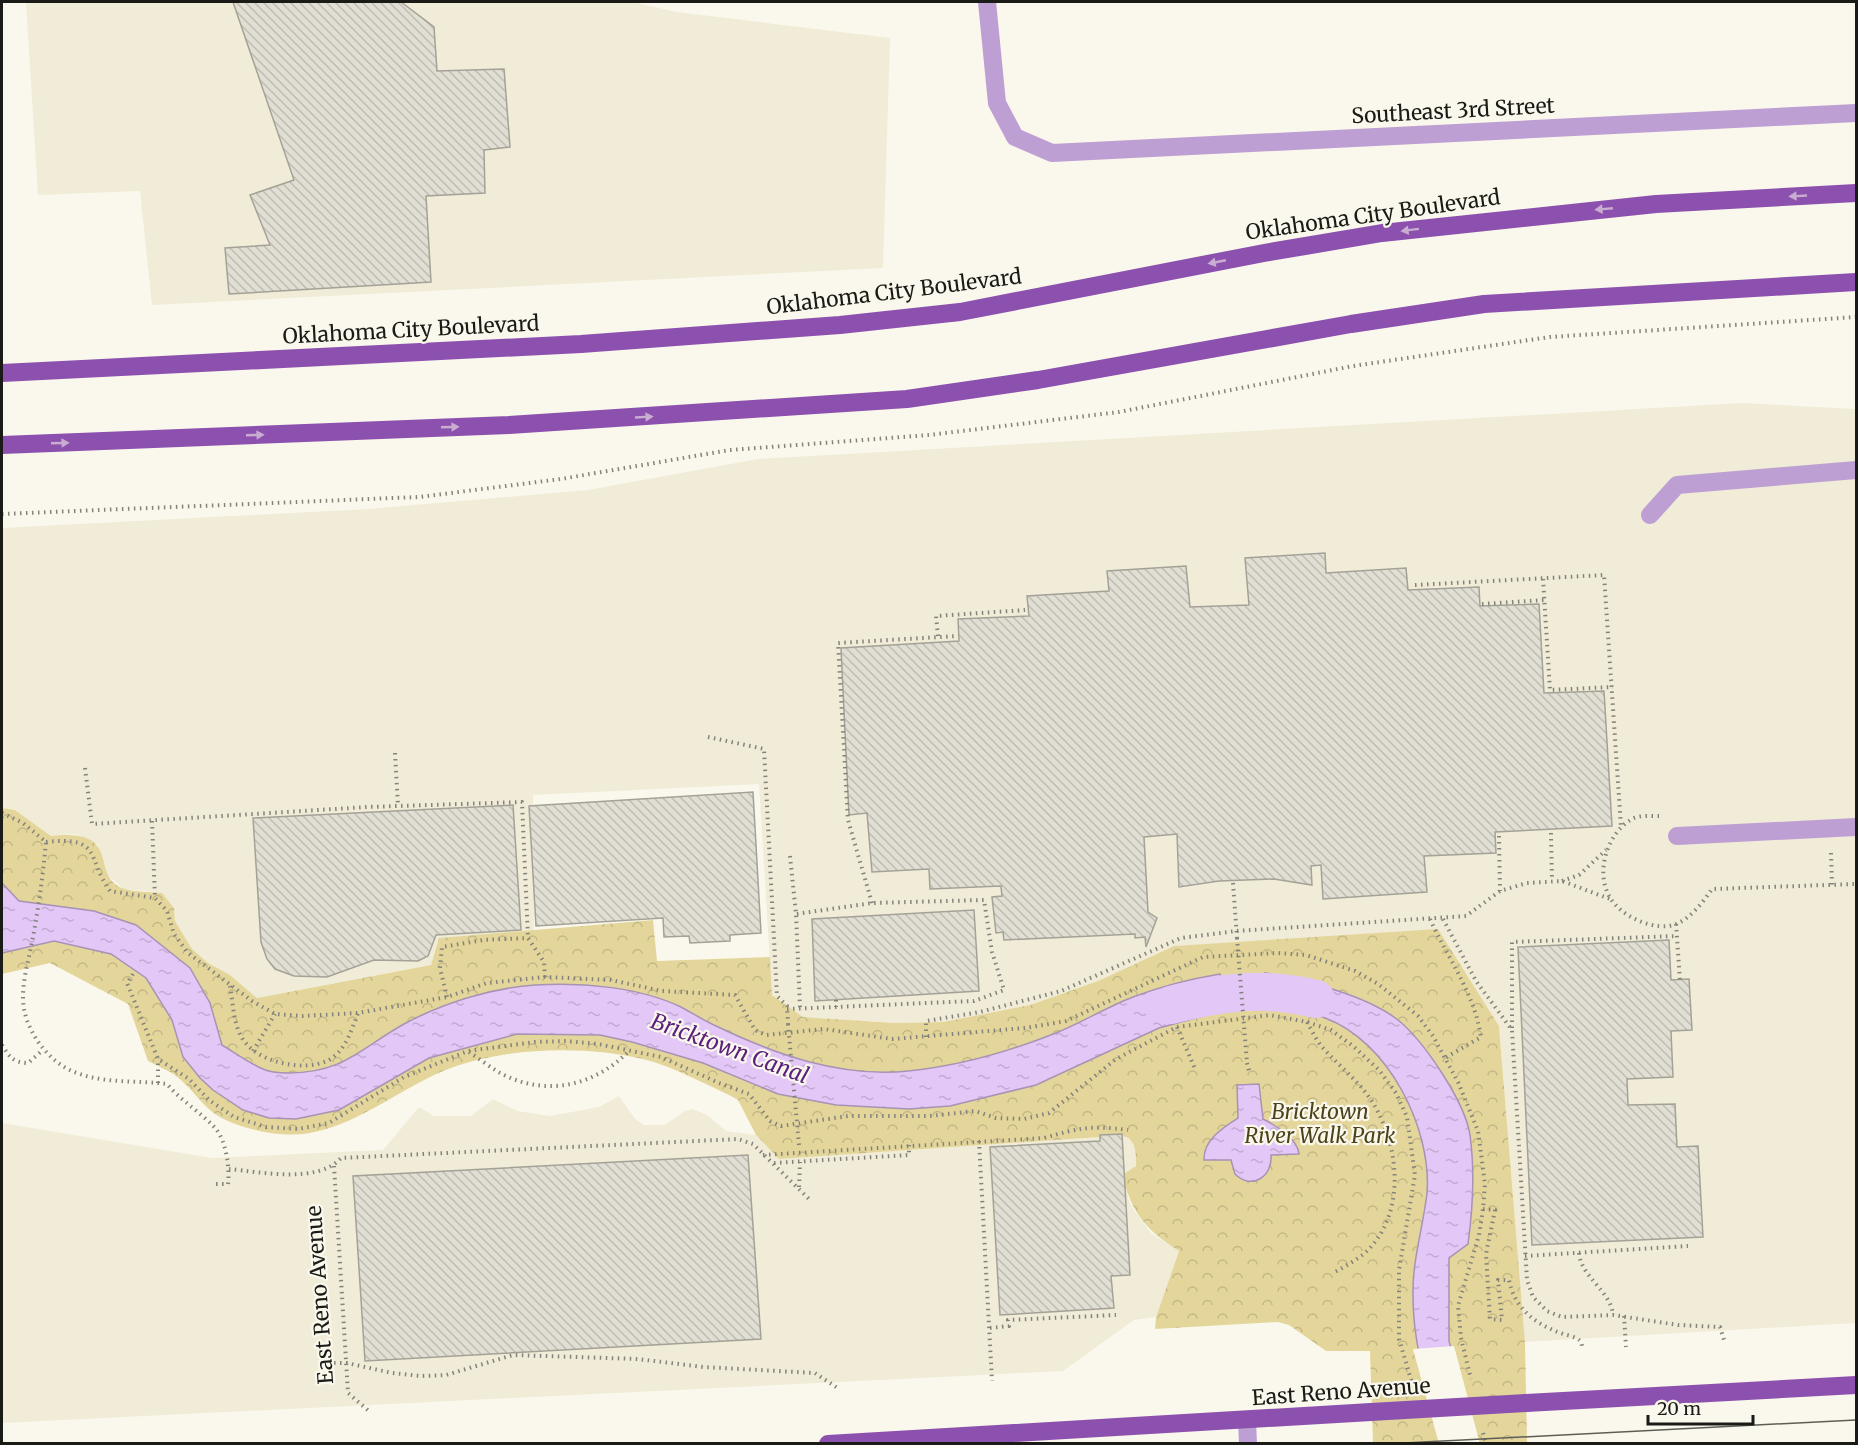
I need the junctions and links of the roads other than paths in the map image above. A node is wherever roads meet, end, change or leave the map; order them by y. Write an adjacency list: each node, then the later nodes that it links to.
1 (987, 2): 2 (street, Southeast 3rd Street)
2 (1857, 113)
3 (1857, 193): 5 (main road, Oklahoma City Boulevard, one-way to 5)
4 (1857, 282): 6 (main road, one-way to 4)
5 (2, 373)
6 (2, 445)
7 (1857, 470): 8 (street)
8 (1650, 515)
9 (1857, 827): 10 (street)
10 (1677, 836)
11 (1857, 1385): 12 (main road, East Reno Avenue, bridge)
12 (1247, 1420): 13 (main road, East Reno Avenue); 14 (street)
13 (828, 1443)
14 (1248, 1443)

